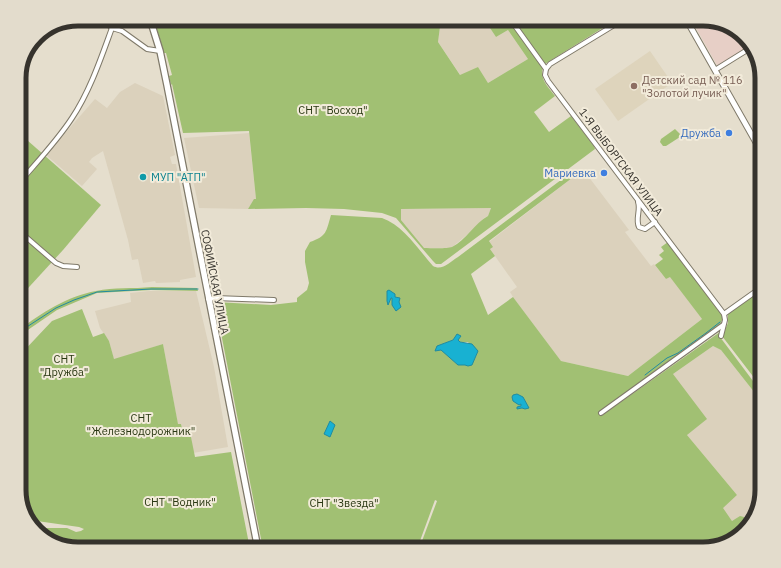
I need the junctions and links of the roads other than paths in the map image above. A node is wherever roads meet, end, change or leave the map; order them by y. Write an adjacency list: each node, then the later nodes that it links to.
1 (152, 26): 7 (main road, СОФИЙСКАЯ УЛИЦА)
2 (515, 26): 8 (street, 1-Я ВЫБОРГСКАЯ УЛИЦА)
3 (612, 26): 8 (street)
4 (690, 26): 9 (street)
5 (112, 28): 7 (street); 11 (street)
6 (747, 50): 9 (street)
7 (160, 51): 17 (main road, СОФИЙСКАЯ УЛИЦА)
8 (546, 68): 12 (street, 1-Я ВЫБОРГСКАЯ УЛИЦА)
9 (715, 70): 10 (street)
10 (755, 141)
11 (26, 175)
12 (637, 199): 13 (street, 1-Я ВЫБОРГСКАЯ УЛИЦА); 13 (street)
13 (655, 222): 19 (street, 1-Я ВЫБОРГСКАЯ УЛИЦА)
14 (26, 237): 15 (street)
15 (77, 267)
16 (755, 292): 19 (street)
17 (208, 299): 18 (street); 23 (main road, СОФИЙСКАЯ УЛИЦА)
18 (274, 300)
19 (724, 314): 20 (street)
20 (723, 325): 21 (street); 22 (street)
21 (721, 336)
22 (601, 413)
23 (257, 542)

